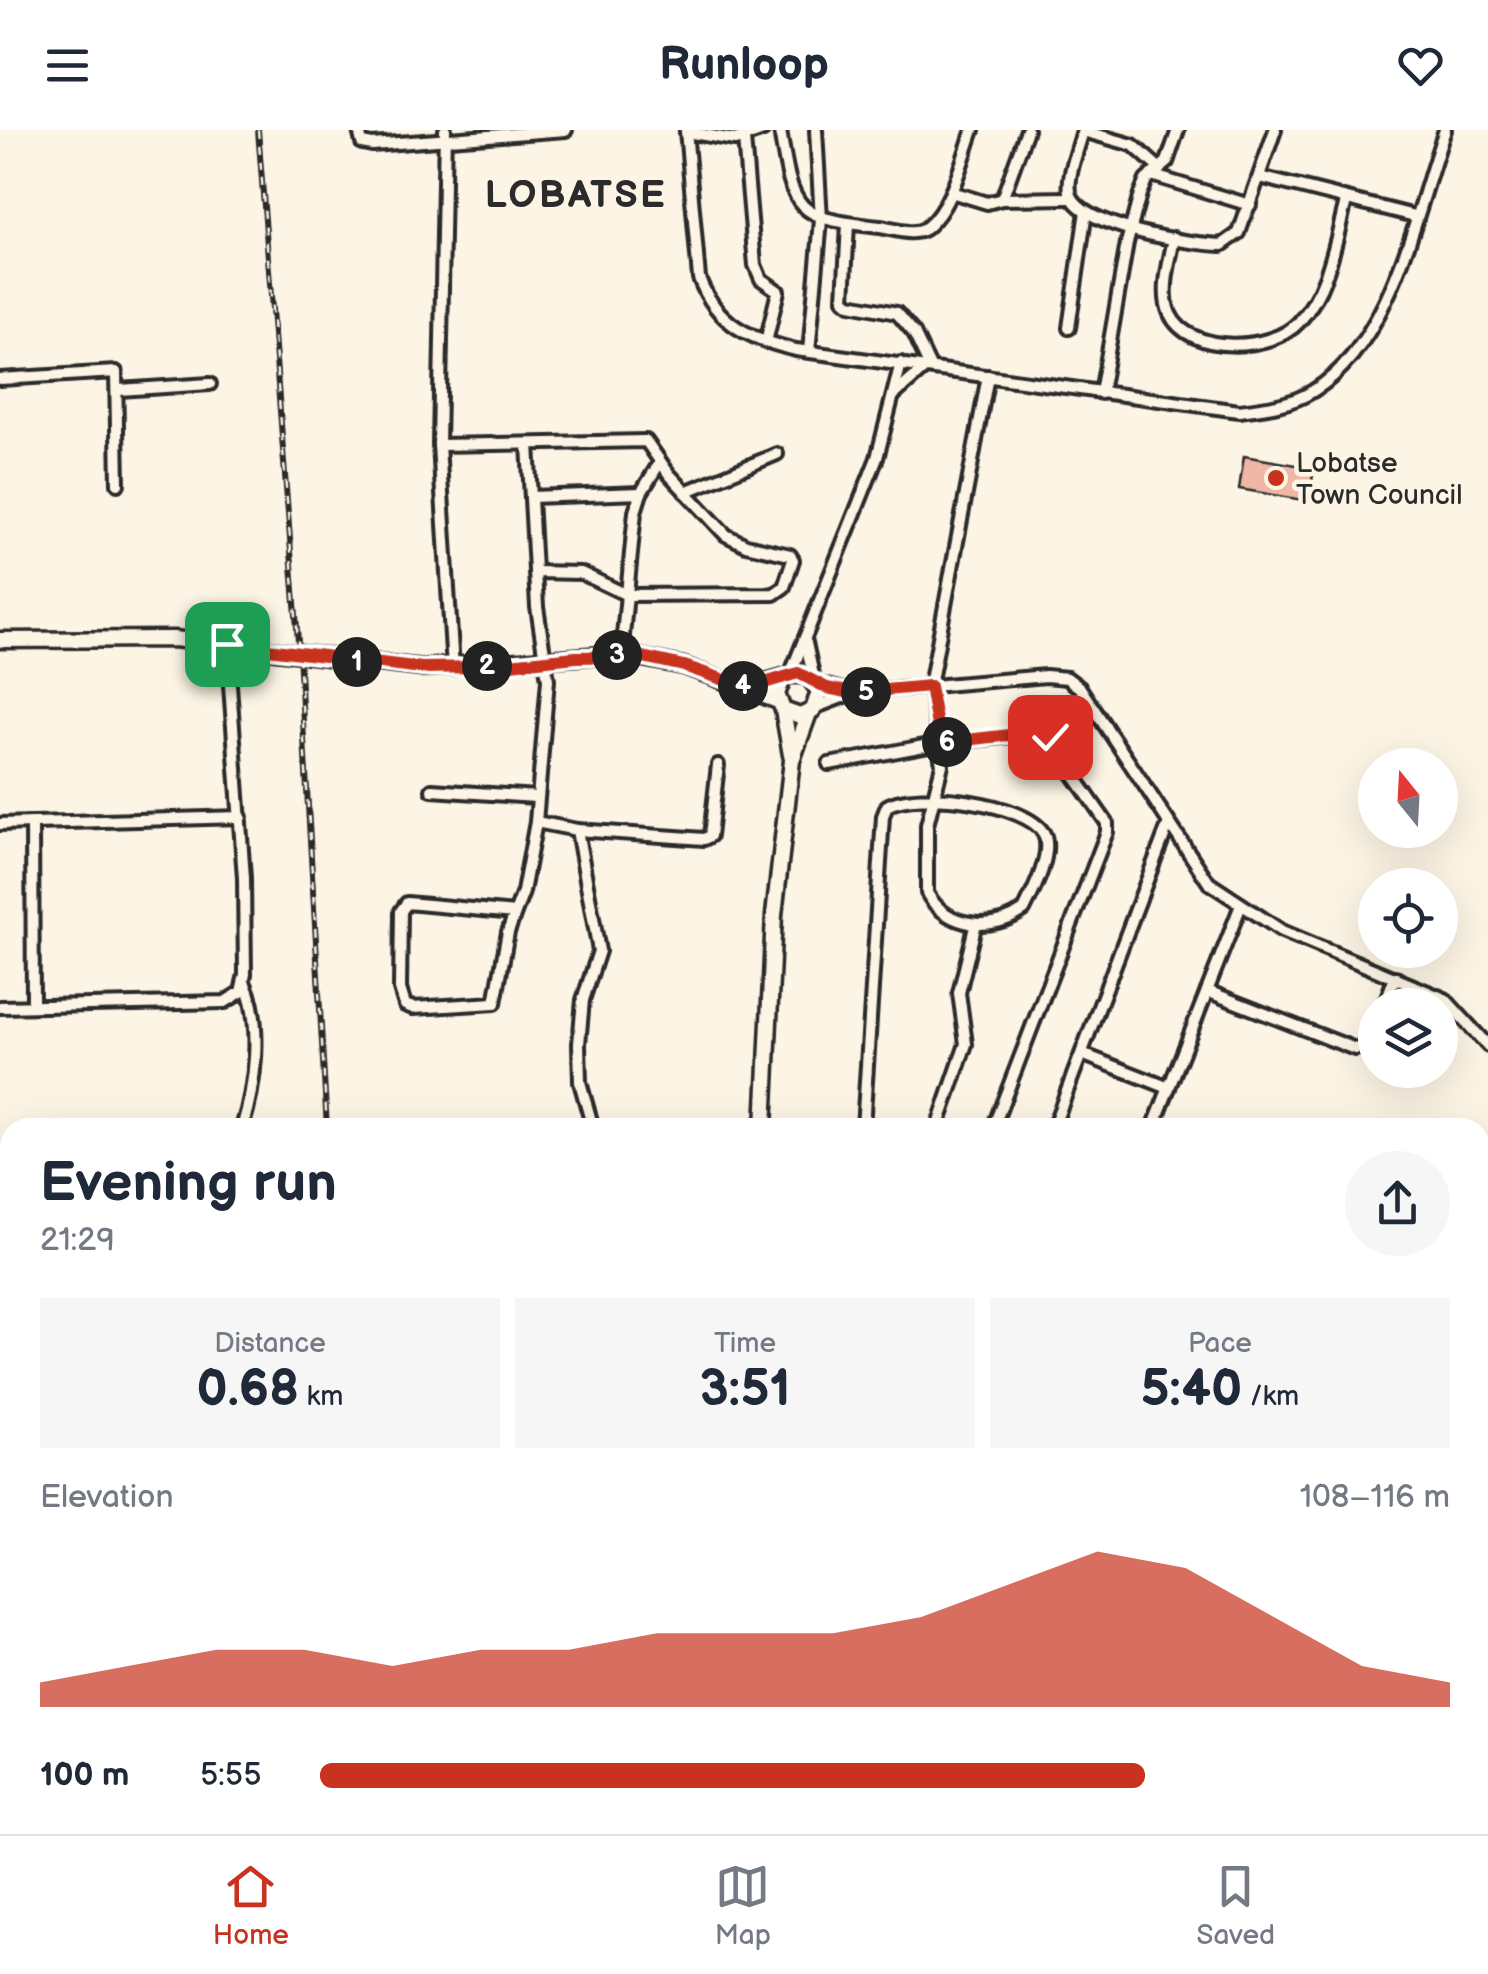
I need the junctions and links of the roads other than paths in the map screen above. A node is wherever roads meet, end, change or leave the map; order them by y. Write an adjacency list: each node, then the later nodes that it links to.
1 (359, 130): 14 (street)
2 (566, 130): 13 (street)
3 (763, 130): 15 (street)
4 (780, 130): 25 (street)
5 (816, 130): 25 (street)
6 (973, 130): 18 (street)
7 (1028, 130): 20 (street)
8 (1083, 130): 16 (street); 19 (street)
9 (1178, 130): 16 (street)
10 (1444, 130): 24 (street)
11 (686, 131): 15 (street); 30 (street)
12 (1272, 131): 17 (street)
13 (530, 132): 14 (street)
14 (445, 136): 42 (street)
15 (744, 138): 30 (street)
16 (1155, 172): 22 (street); 27 (street)
17 (1260, 178): 21 (street); 22 (street)
18 (950, 192): 20 (street); 26 (street)
19 (1071, 198): 20 (street); 23 (street)
20 (1002, 199)
21 (1346, 201): 24 (street); 28 (street)
22 (1250, 204): 28 (street)
23 (1086, 211): 27 (street); 29 (street)
24 (1415, 216): 39 (street)
25 (821, 220): 26 (street); 31 (street)
26 (848, 224): 34 (street)
27 (1131, 230): 28 (street); 39 (street)
28 (1174, 238)
29 (1069, 328)
30 (766, 342): 31 (street)
31 (809, 352): 32 (street)
32 (879, 361): 33 (street); 40 (street)
33 (901, 364): 34 (street); 40 (street)
34 (930, 368): 35 (street); 40 (street)
35 (988, 376): 39 (street); 59 (street)
36 (0, 378): 38 (street)
37 (210, 384): 38 (street)
38 (120, 390): 45 (street)
39 (1101, 393)
40 (894, 396): 52 (street)
41 (528, 444): 42 (street); 44 (street); 48 (street)
42 (439, 445): 56 (street)
43 (777, 454): 46 (street)
44 (660, 462): 46 (street); 47 (street)
45 (118, 484)
46 (685, 492): 50 (street)
47 (640, 493): 48 (street); 50 (street)
48 (531, 497): 49 (street)
49 (535, 572): 50 (street); 55 (street)
50 (626, 595): 54 (street)
51 (0, 640): 53 (main road)
52 (806, 642): 57 (street); 58 (street)
53 (227, 644): 56 (main road); 71 (street)
54 (621, 656): 55 (main road); 60 (main road)
55 (545, 661): 56 (main road); 70 (street)
56 (453, 668)
57 (786, 677): 58 (main road); 60 (main road); 62 (main road)
58 (815, 681): 61 (street); 63 (main road)
59 (930, 686): 61 (street); 64 (street); 75 (street)
60 (748, 688): 62 (main road)
61 (852, 693): 63 (street)
62 (780, 705): 63 (main road); 65 (main road)
63 (812, 710): 65 (main road)
64 (940, 743): 66 (street); 69 (street); 95 (street)
65 (792, 760): 92 (main road)
66 (829, 764)
67 (718, 765): 76 (street)
68 (432, 790): 70 (street)
69 (937, 796): 79 (street); 79 (street); 93 (street)
70 (536, 797): 72 (street)
71 (241, 817): 73 (street); 81 (street)
72 (536, 822): 76 (street); 78 (street)
73 (32, 823): 74 (street); 84 (street)
74 (0, 824)
75 (1168, 826): 77 (street); 88 (street)
76 (577, 830): 91 (street)
77 (1241, 905): 80 (street); 83 (street)
78 (515, 913): 78 (street)
79 (975, 926): 94 (street)
80 (1395, 978): 82 (street); 86 (street)
81 (245, 984): 84 (street); 90 (street)
82 (1391, 988)
83 (1207, 991): 87 (street); 89 (street)
84 (33, 1005): 85 (street)
85 (0, 1006)
86 (1488, 1046)
87 (1358, 1048)
88 (1082, 1054): 89 (street); 96 (street)
89 (1169, 1088): 97 (street)
90 (245, 1118)
91 (590, 1118)
92 (764, 1118)
93 (864, 1118)
94 (940, 1118)
95 (998, 1118)
96 (1057, 1118)
97 (1157, 1118)

